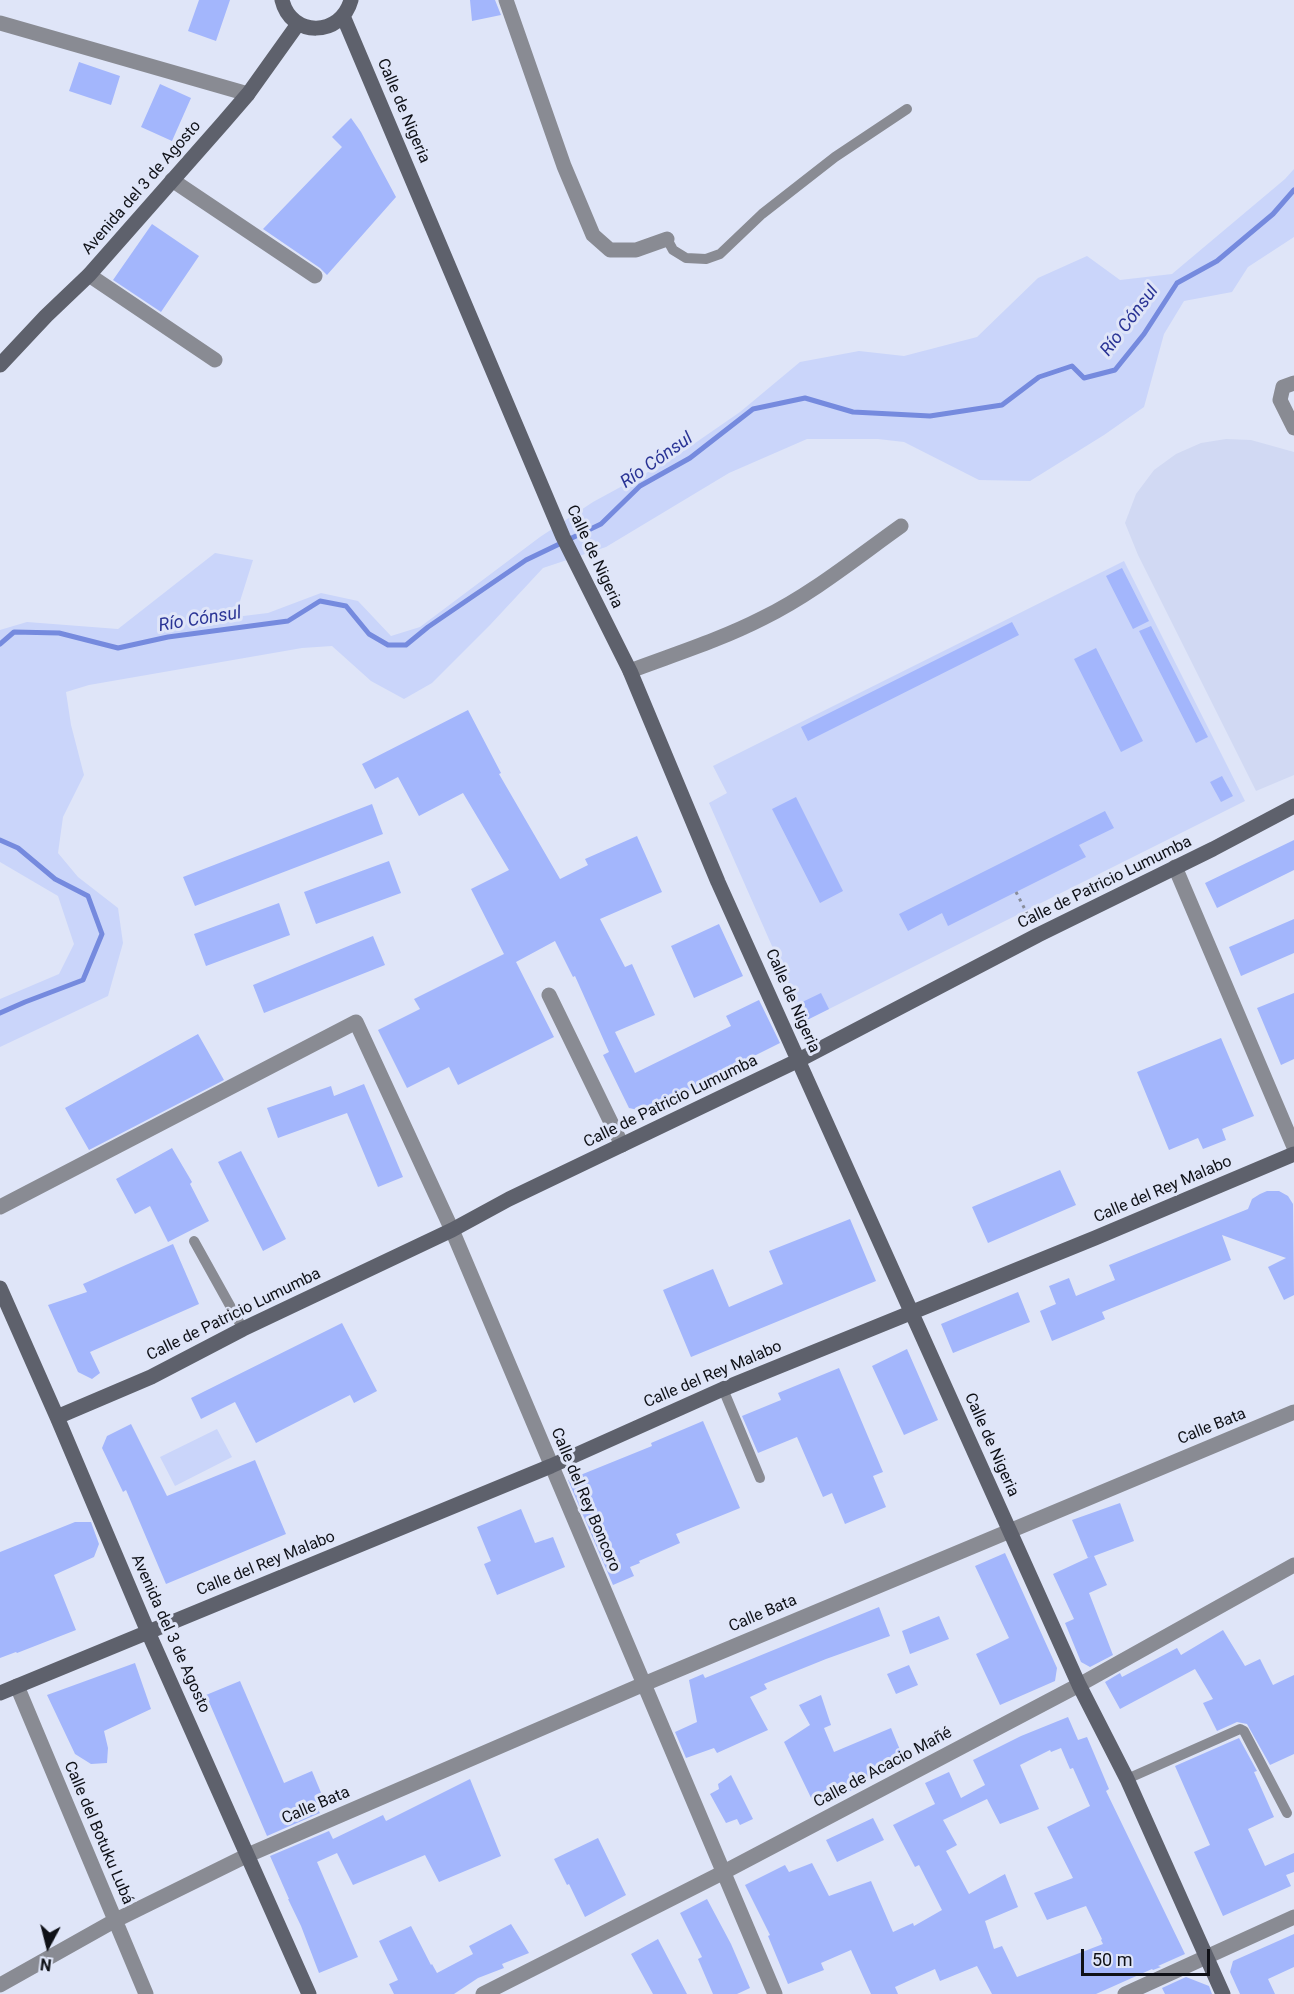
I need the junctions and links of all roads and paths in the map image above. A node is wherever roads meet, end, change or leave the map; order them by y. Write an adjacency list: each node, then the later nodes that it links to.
1 (282, 0): 6 (street)
2 (351, 0): 4 (street)
3 (506, 0): 10 (street)
4 (343, 16): 6 (street); 18 (street, Calle de Nigeria)
5 (0, 23): 7 (street)
6 (298, 24): 7 (street, Avenida del 3 de Agosto)
7 (248, 94): 9 (street, Avenida del 3 de Agosto)
8 (907, 110): 10 (lane)
9 (172, 180): 11 (street, Avenida del 3 de Agosto); 12 (street)
10 (667, 239)
11 (89, 275): 13 (street); 14 (street, Avenida del 3 de Agosto)
12 (315, 276)
13 (215, 360)
14 (0, 365)
15 (1288, 385): 16 (street)
16 (1294, 428)
17 (901, 526): 18 (street)
18 (630, 671): 24 (street, Calle de Nigeria)
19 (1294, 806): 20 (street, Calle de Patricio Lumumba)
20 (1175, 867): 22 (street, Calle de Patricio Lumumba); 26 (street)
21 (1016, 892): 22 (path)
22 (1038, 935): 24 (street, Calle de Patricio Lumumba)
23 (549, 995): 25 (street)
24 (799, 1060): 25 (street, Calle de Patricio Lumumba); 32 (street, Calle de Nigeria)
25 (622, 1145): 29 (street, Calle de Patricio Lumumba)
26 (1294, 1147)
27 (1294, 1154): 32 (street, Calle del Rey Malabo)
28 (0, 1207): 29 (street, Calle del Rey Boncoro)
29 (452, 1230): 33 (street, Calle de Patricio Lumumba); 37 (street, Calle del Rey Boncoro)
30 (194, 1241): 33 (lane)
31 (0, 1288): 36 (street, Avenida del 3 de Agosto)
32 (911, 1312): 34 (street, Calle del Rey Malabo); 39 (street, Calle de Nigeria)
33 (243, 1329): 36 (street, Calle de Patricio Lumumba)
34 (723, 1389): 37 (street, Calle del Rey Malabo); 38 (lane)
35 (1294, 1412): 39 (street, Calle Bata)
36 (57, 1417): 41 (street, Avenida del 3 de Agosto)
37 (551, 1466): 41 (street, Calle del Rey Malabo); 42 (street, Calle del Rey Boncoro)
38 (760, 1478)
39 (1009, 1530): 42 (street, Calle Bata); 43 (street, Calle de Nigeria)
40 (1294, 1565): 43 (street, Calle de Acacio Mañé)
41 (148, 1632): 44 (street, Calle del Rey Malabo); 48 (street, Avenida del 3 de Agosto)
42 (644, 1684): 48 (street, Calle Bata); 49 (street, Calle del Rey Boncoro)
43 (1079, 1685): 46 (street, Calle de Nigeria); 49 (street, Calle de Acacio Mañé)
44 (17, 1686): 45 (street, Calle del Rey Malabo); 51 (street, Calle del Botuku Lubá)
45 (0, 1693)
46 (1127, 1779): 47 (lane); 52 (street, Calle de Nigeria)
47 (1287, 1813)
48 (248, 1855): 51 (street, Calle Bata); 55 (street, Avenida del 3 de Agosto)
49 (724, 1872): 56 (street, Calle de Acacio Mañé); 57 (street, Calle del Rey Boncoro)
50 (1294, 1917): 52 (street)
51 (114, 1921): 53 (street, Calle Bata); 54 (street, Calle del Botuku Lubá)
52 (1207, 1956): 58 (street); 59 (street, Calle de Nigeria)
53 (0, 1985)
54 (146, 1994)
55 (309, 1994)
56 (483, 1994)
57 (775, 1994)
58 (1125, 1994)
59 (1223, 1994)

